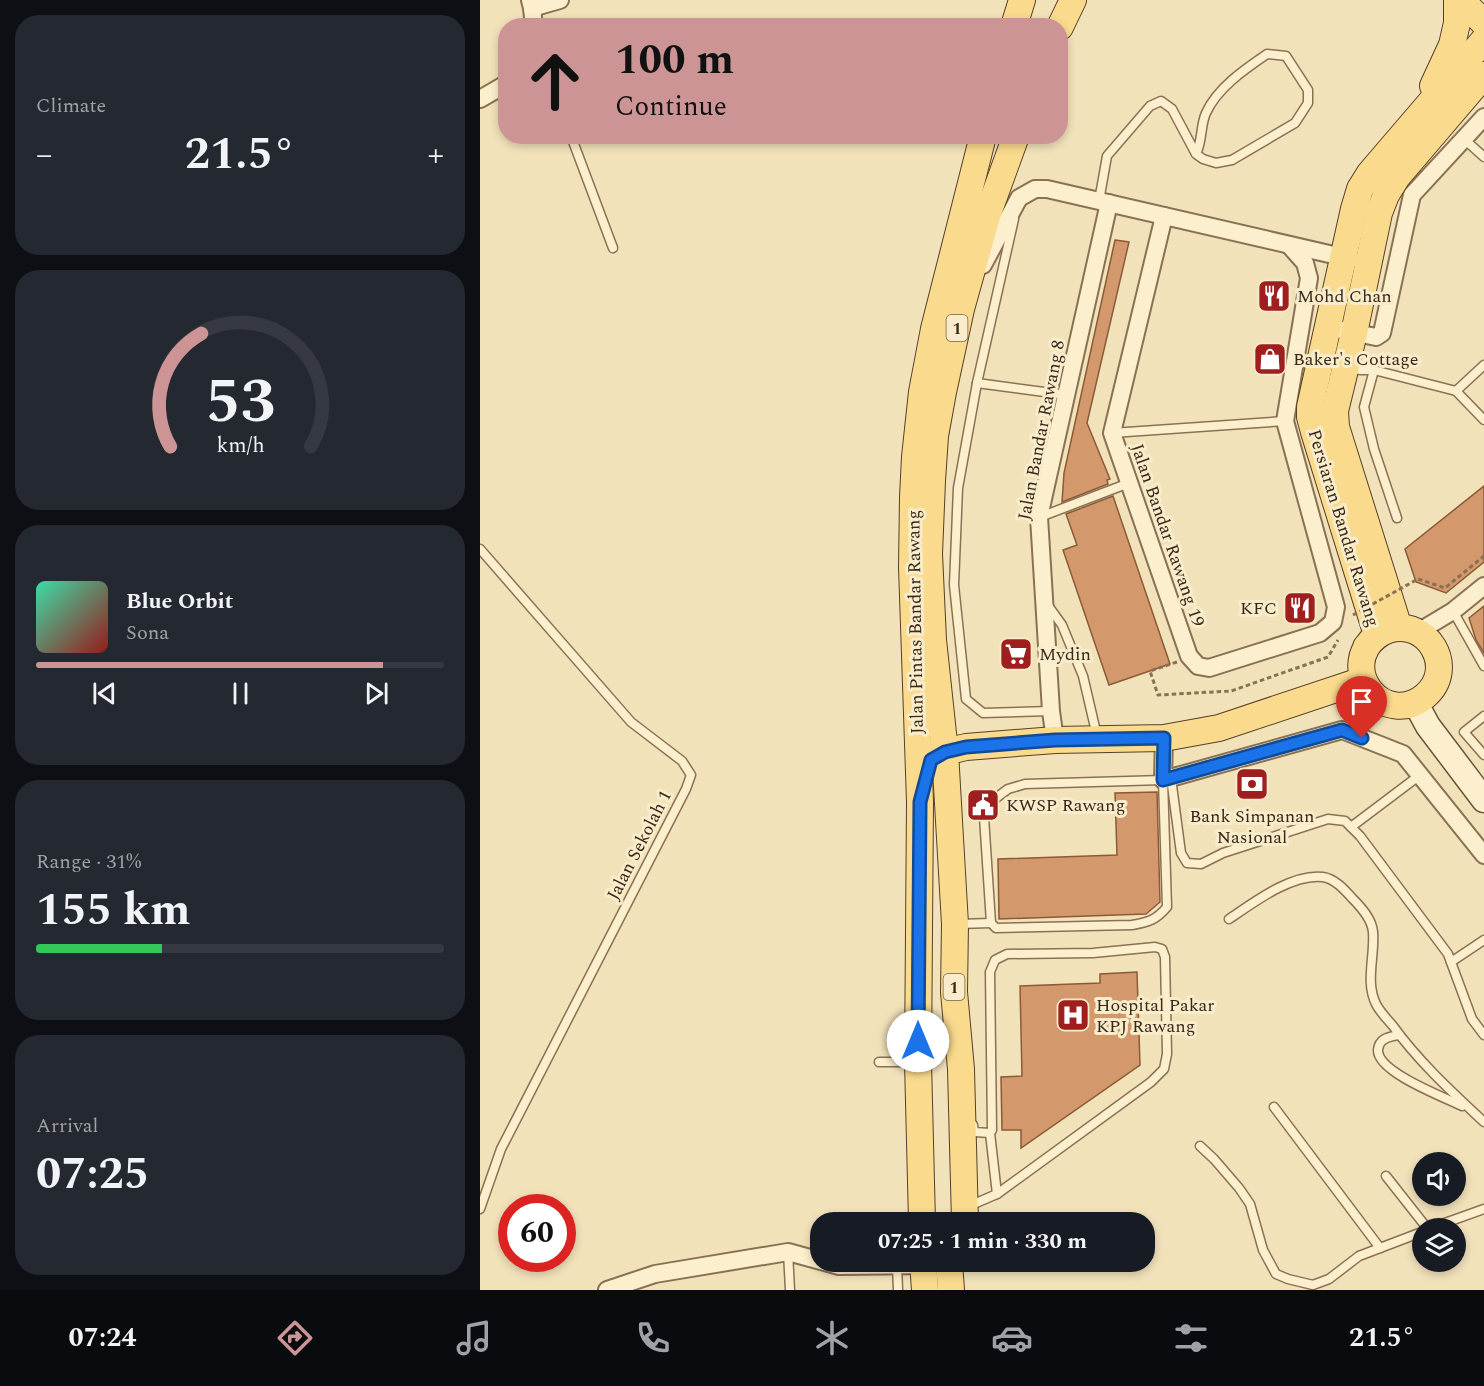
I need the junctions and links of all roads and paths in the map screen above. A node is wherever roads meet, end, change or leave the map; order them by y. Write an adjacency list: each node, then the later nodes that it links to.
1 (560, 0): 5 (street)
2 (1022, 0): 6 (main road)
3 (1073, 0): 7 (main road)
4 (1459, 0): 8 (main road); 15 (main road)
5 (531, 4)
6 (1016, 18)
7 (1064, 18)
8 (1484, 22)
9 (1484, 40): 15 (main road, Persiaran Bandar Rawang)
10 (1484, 75): 12 (main road, Persiaran Bandar Rawang)
11 (498, 89): 13 (street)
12 (1475, 90): 28 (main road, Persiaran Bandar Rawang)
13 (480, 99)
14 (1484, 117): 16 (street)
15 (1415, 121): 27 (main road, Persiaran Bandar Rawang)
16 (1464, 139): 21 (lane); 31 (street)
17 (574, 144): 26 (lane)
18 (981, 144): 68 (main road, Jalan Pintas Bandar Rawang / 1)
19 (1013, 144): 29 (main road, Jalan Pintas Bandar Rawang / 1)
20 (1196, 154): 20 (lane); 23 (lane)
21 (1484, 157)
22 (1019, 198): 23 (street); 29 (street); 35 (lane)
23 (1104, 202): 24 (street); 37 (street, Jalan Bandar Rawang 8)
24 (1164, 216): 25 (street); 40 (street, Jalan Bandar Rawang 19)
25 (1290, 245): 27 (street); 39 (street)
26 (613, 248)
27 (1343, 257): 28 (street); 30 (main road, Persiaran Bandar Rawang)
28 (1369, 263): 31 (main road, Persiaran Bandar Rawang)
29 (961, 309): 44 (main road, Jalan Pintas Bandar Rawang / 1)
30 (1328, 327): 31 (street); 52 (main road, Persiaran Bandar Rawang)
31 (1354, 333): 33 (main road, Persiaran Bandar Rawang)
32 (1484, 366): 36 (lane)
33 (1346, 367): 34 (lane); 52 (main road, Persiaran Bandar Rawang)
34 (1374, 370): 36 (lane); 43 (lane)
35 (977, 383): 37 (lane); 57 (lane)
36 (1456, 391): 38 (lane)
37 (1067, 395): 42 (street, Jalan Bandar Rawang 8)
38 (1484, 420)
39 (1284, 421): 40 (lane); 53 (street)
40 (1112, 433): 41 (street, Jalan Bandar Rawang 19)
41 (1129, 483): 42 (lane); 53 (street, Jalan Bandar Rawang 19)
42 (1040, 517): 48 (street, Jalan Bandar Rawang 8)
43 (1397, 518)
44 (930, 527): 62 (main road); 63 (main road, Jalan Pintas Bandar Rawang / 1)
45 (480, 549): 92 (lane, Jalan Sekolah 1)
46 (1484, 556): 50 (path, bridge)
47 (1484, 586): 49 (street)
48 (1045, 601): 57 (street, Jalan Bandar Rawang 8); 61 (lane)
49 (1453, 611): 52 (street); 54 (lane)
50 (1353, 615)
51 (1343, 632): 53 (path)
52 (1390, 635): 55 (main road); 56 (main road)
53 (1189, 656)
54 (1484, 666)
55 (1363, 680): 56 (main road); 59 (main road)
56 (1415, 702): 67 (street)
57 (1052, 711): 60 (street, Jalan Bandar Rawang 8)
58 (1484, 716): 64 (lane)
59 (1164, 738): 61 (main road); 66 (street)
60 (1055, 740): 61 (main road); 62 (main road)
61 (1099, 740)
62 (1012, 743): 63 (main road)
63 (945, 752): 68 (main road); 73 (main road, Jalan Pintas Bandar Rawang / 1)
64 (1484, 755)
65 (1420, 775): 66 (street); 69 (lane); 70 (street)
66 (1167, 779): 69 (lane); 72 (lane); 72 (lane)
67 (1484, 800)
68 (920, 802): 82 (main road, Jalan Pintas Bandar Rawang / 1)
69 (1351, 827): 75 (lane)
70 (1484, 855)
71 (1229, 919): 79 (lane)
72 (991, 923): 73 (lane)
73 (955, 924): 76 (main road, Jalan Pintas Bandar Rawang / 1)
74 (1484, 940): 75 (lane)
75 (1451, 962): 80 (lane)
76 (954, 992): 77 (lane); 95 (main road, Jalan Pintas Bandar Rawang / 1)
77 (966, 1023)
78 (967, 1034): 83 (lane)
79 (1399, 1035): 85 (lane); 85 (lane)
80 (1484, 1035)
81 (879, 1062): 82 (lane)
82 (918, 1062): 94 (main road, Jalan Pintas Bandar Rawang / 1)
83 (970, 1090)
84 (1274, 1107): 100 (lane)
85 (1471, 1110): 87 (lane)
86 (972, 1111): 88 (lane)
87 (1484, 1122)
88 (990, 1133): 91 (lane); 91 (lane)
89 (1200, 1146): 106 (lane)
90 (1386, 1176): 97 (lane)
91 (997, 1194): 96 (lane)
92 (480, 1209)
93 (1484, 1209): 98 (lane)
94 (922, 1212)
95 (959, 1212)
96 (968, 1212)
97 (1418, 1218)
98 (1459, 1218)
99 (1412, 1236): 100 (lane)
100 (1380, 1248): 106 (lane)
101 (788, 1252): 102 (street); 107 (street); 108 (lane)
102 (810, 1255)
103 (897, 1272): 109 (lane)
104 (953, 1272): 110 (main road)
105 (959, 1272): 111 (main road)
106 (1312, 1288)
107 (606, 1290)
108 (790, 1290)
109 (898, 1290)
110 (951, 1290)
111 (968, 1290)

